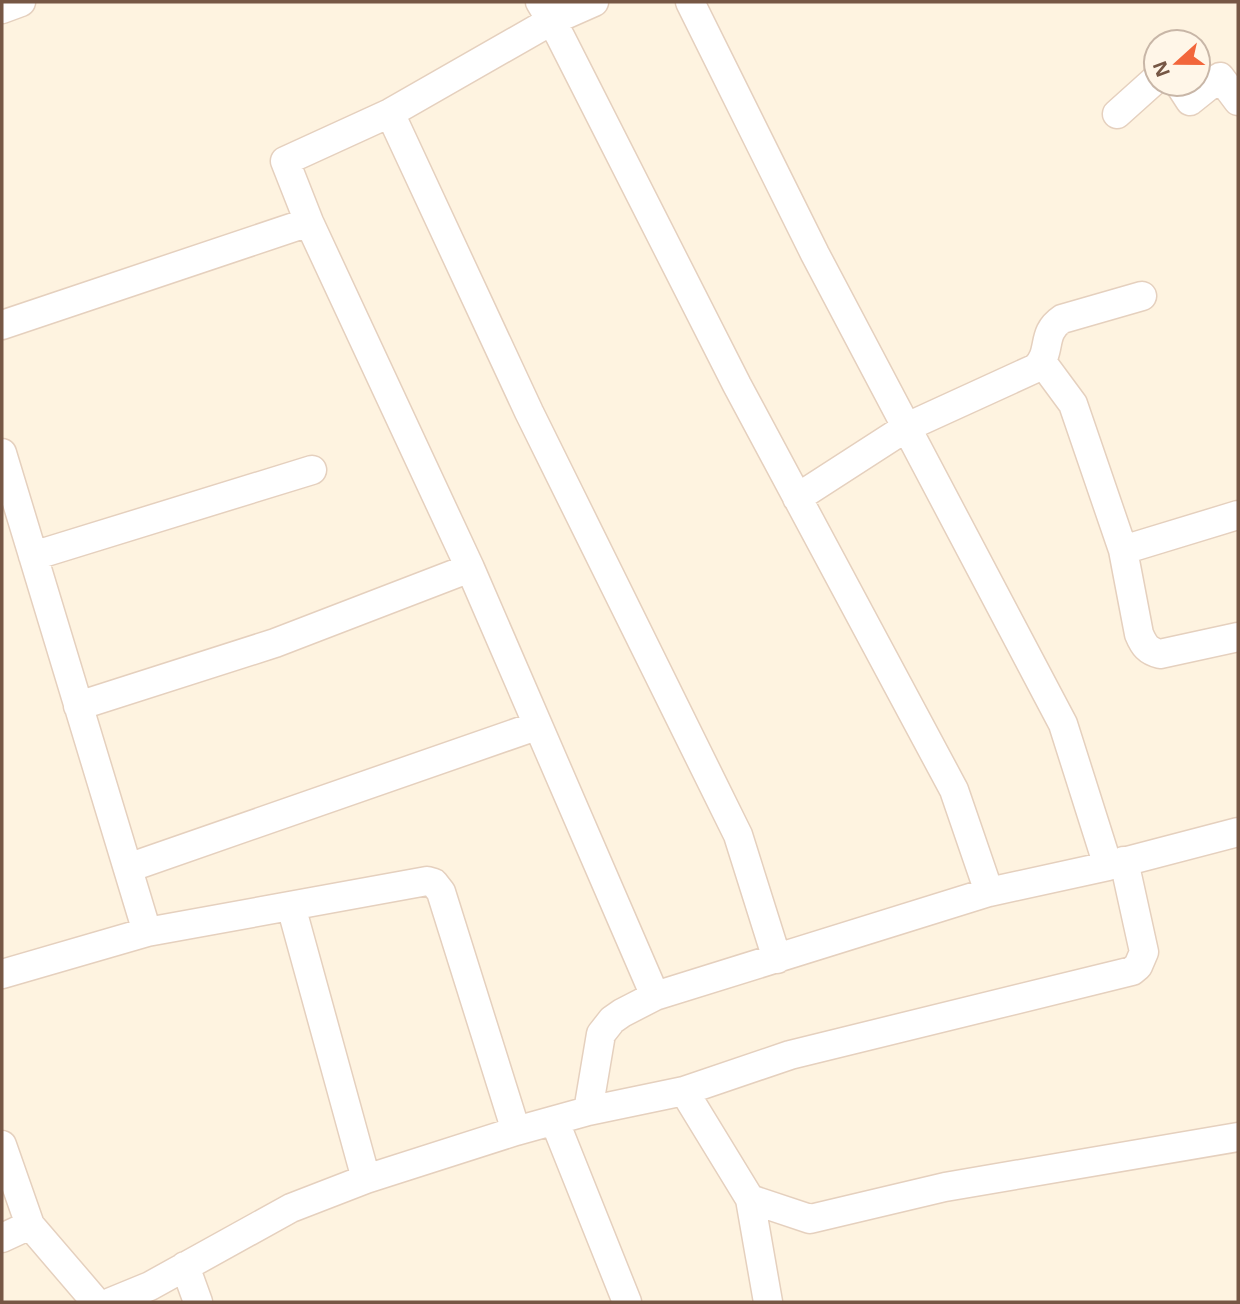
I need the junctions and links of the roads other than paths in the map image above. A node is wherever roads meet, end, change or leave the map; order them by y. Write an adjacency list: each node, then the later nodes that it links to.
1 (22, 2): 4 (street)
2 (594, 2): 5 (street)
3 (690, 2): 15 (street)
4 (2, 9)
5 (546, 11): 9 (street); 18 (street)
6 (1212, 83): 8 (street)
7 (1142, 92): 10 (street)
8 (1238, 101)
9 (390, 113): 11 (street); 32 (street)
10 (1117, 114)
11 (309, 222): 13 (street); 22 (street)
12 (1142, 296): 14 (street)
13 (2, 325)
14 (1042, 362): 15 (street); 20 (street)
15 (907, 426): 18 (street); 27 (street)
16 (2, 453): 21 (street)
17 (312, 470): 21 (street)
18 (797, 498): 29 (street)
19 (1238, 515): 20 (street)
20 (1123, 550): 23 (street)
21 (33, 556): 24 (street)
22 (470, 568): 24 (street); 25 (street)
23 (1238, 637)
24 (78, 706): 28 (street)
25 (536, 726): 28 (street); 34 (street)
26 (1238, 832): 27 (street)
27 (1116, 863): 29 (street); 35 (street)
28 (128, 868): 31 (street)
29 (989, 892): 32 (street)
30 (291, 905): 31 (street); 38 (street); 41 (street)
31 (147, 932): 33 (street)
32 (777, 959): 34 (street)
33 (2, 974)
34 (655, 996): 36 (street)
35 (684, 1091): 36 (street); 42 (street)
36 (587, 1111): 37 (street)
37 (555, 1122): 38 (street); 49 (street)
38 (516, 1131): 41 (street)
39 (1238, 1137): 42 (street)
40 (2, 1145): 43 (street)
41 (366, 1179): 45 (street)
42 (750, 1199): 50 (street)
43 (30, 1225): 44 (street); 46 (street)
44 (2, 1238)
45 (185, 1266): 47 (street); 48 (street)
46 (96, 1302)
47 (111, 1302)
48 (198, 1302)
49 (627, 1302)
50 (768, 1302)

